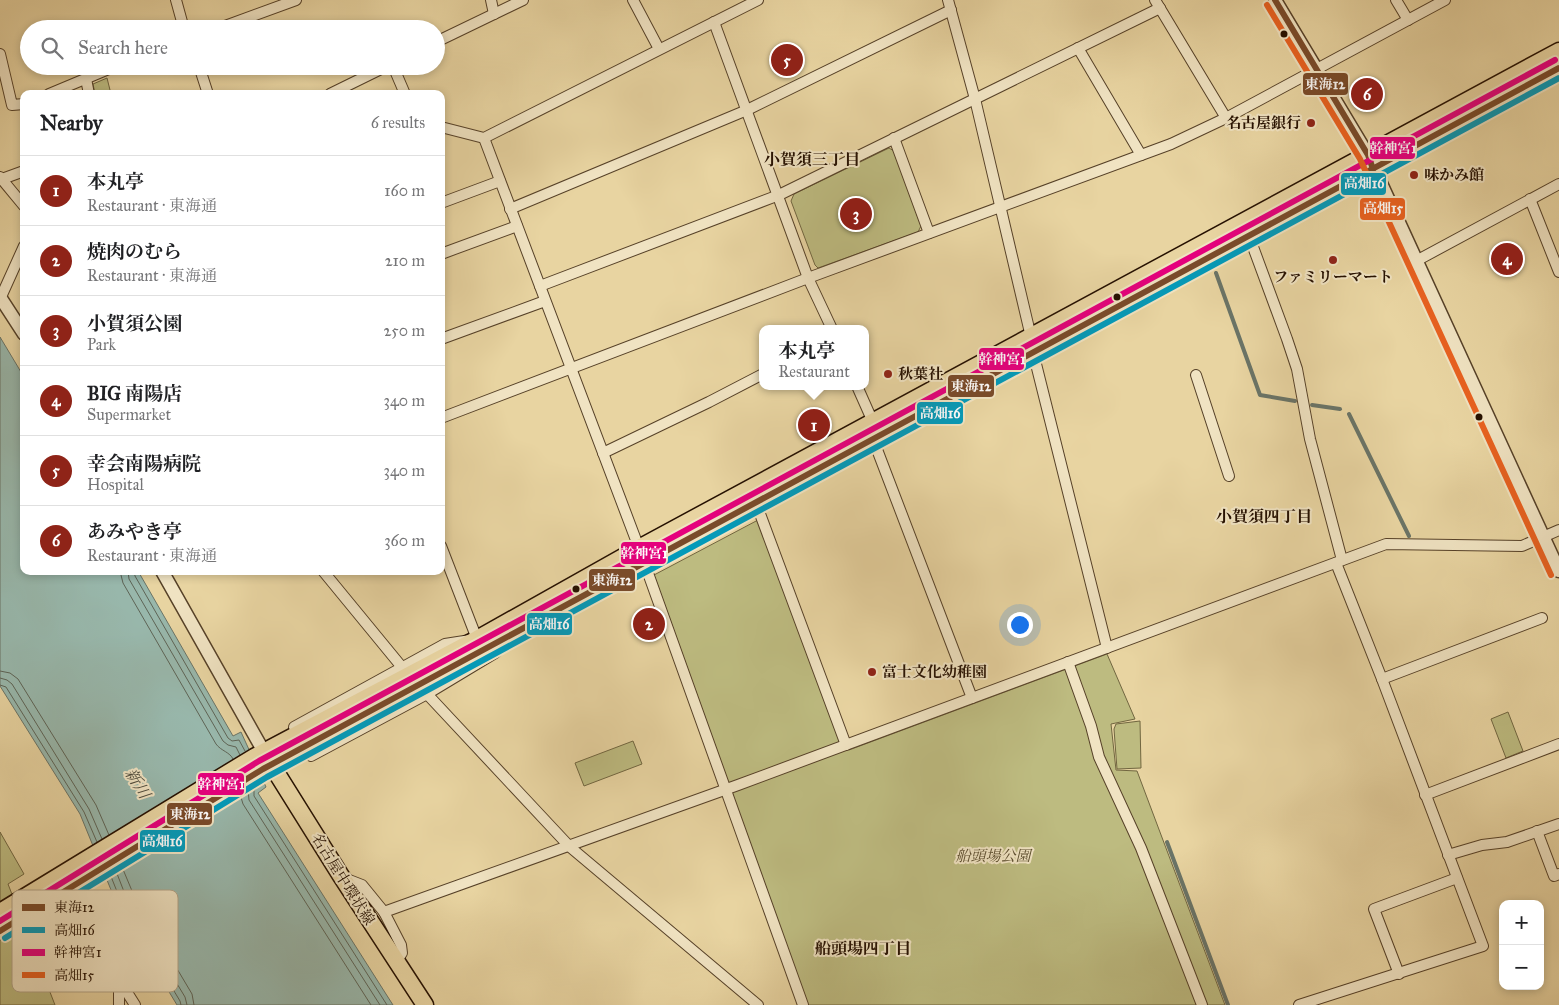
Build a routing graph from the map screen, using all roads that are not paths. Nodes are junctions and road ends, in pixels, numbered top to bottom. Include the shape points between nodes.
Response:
1 (176, 0) edge
2 (296, 0) edge
3 (491, 0) edge
4 (523, 0) edge
5 (633, 0) edge
6 (758, 0) edge
7 (1275, 0) edge
8 (1396, 0) edge
9 (1445, 0) edge
10 (1157, 4) edge
11 (949, 5) edge
12 (494, 14) junction
13 (182, 20) edge
14 (242, 20) edge
15 (1408, 20) junction
16 (714, 22) junction
17 (445, 38) edge
18 (1078, 48) junction
19 (660, 49) junction
20 (1559, 51) edge
21 (0, 54) edge
22 (1559, 68) edge
23 (1316, 69) junction
24 (95, 75) edge
25 (202, 75) edge
26 (369, 75) edge
27 (397, 75) edge
28 (86, 79) junction
29 (59, 90) edge
30 (88, 90) edge
31 (207, 90) edge
32 (338, 90) edge
33 (403, 90) edge
34 (975, 99) junction
35 (20, 104) edge
36 (747, 110) junction
37 (1226, 118) junction
38 (445, 128) edge
39 (484, 138) junction
40 (894, 138) junction
41 (1141, 155) junction
42 (1370, 162) junction
43 (20, 171) edge
44 (1, 178) edge
45 (500, 181) junction
46 (1559, 184) edge
47 (779, 195) junction
48 (1530, 199) junction
49 (20, 201) edge
50 (445, 202) edge
51 (1000, 207) junction
52 (510, 209) junction
53 (517, 226) junction
54 (929, 233) junction
55 (1249, 236) junction
56 (445, 253) edge
57 (20, 254) edge
58 (1416, 261) junction
59 (1559, 272) edge
60 (808, 278) junction
61 (540, 286) junction
62 (0, 297) edge
63 (545, 301) junction
64 (830, 325) edge
65 (20, 328) edge
66 (445, 338) edge
67 (1032, 345) junction
68 (571, 369) junction
69 (1196, 374) dead end
70 (759, 376) edge
71 (859, 390) edge
72 (445, 416) edge
73 (873, 422) junction
74 (873, 439) junction
75 (603, 453) junction
76 (1229, 476) dead end
77 (756, 503) junction
78 (1559, 530) edge
79 (1543, 537) junction
80 (445, 556) edge
81 (642, 556) junction
82 (1339, 562) junction
83 (1559, 571) edge
84 (164, 575) edge
85 (326, 575) edge
86 (1542, 618) dead end
87 (522, 629) junction
88 (477, 639) junction
89 (1107, 648) junction
90 (1068, 662) junction
91 (401, 666) junction
92 (1382, 679) junction
93 (427, 694) junction
94 (972, 698) junction
95 (295, 729) dead end
96 (846, 744) junction
97 (1559, 744) edge
98 (310, 754) dead end
99 (263, 761) junction
100 (725, 790) junction
101 (1426, 795) junction
102 (1559, 824) edge
103 (1537, 831) junction
104 (570, 847) junction
105 (1448, 855) junction
106 (1559, 874) edge
107 (341, 876) junction
108 (1457, 878) junction
109 (61, 885) junction
110 (50, 890) edge
111 (54, 890) edge
112 (64, 890) edge
113 (12, 907) edge
114 (0, 912) edge
115 (384, 912) junction
116 (12, 921) edge
117 (0, 930) edge
118 (396, 962) junction
119 (1399, 974) junction
120 (118, 992) edge
121 (128, 992) edge
122 (1328, 1001) edge
123 (118, 1005) edge
124 (136, 1005) edge
125 (425, 1005) edge
126 (758, 1005) edge
127 (803, 1005) edge
128 (1202, 1005) edge
129 (1299, 1005) edge

1 - 13 street
2 - 14 street
3 - 12 street
4 - 12 street
5 - 19 street
6 - 16 street
7 - 23 street
8 - 15 street
9 - 15 street
10 - 18 street
10 - 37 street
11 - 34 street
11 - 36 street
12 - 17 street
15 - 23 street
16 - 19 street
16 - 36 street
18 - 34 street
18 - 41 street
19 - 39 street
20 - 42 main road
21 - 35 street via 12,105
22 - 42 main road
23 - 37 street
23 - 42 street
24 - 28 street
25 - 31 street
26 - 32 street
27 - 33 street
28 - 29 street
28 - 30 street
34 - 40 street
34 - 51 street
36 - 47 street
36 - 52 street
37 - 41 street
38 - 39 street
39 - 45 street
40 - 47 street
40 - 54 street
41 - 51 street
42 - 55 main road
42 - 58 street
42 - 67 main road
43 - 44 street
44 - 49 street
45 - 50 street
45 - 52 street
46 - 48 street
47 - 60 street
47 - 61 street
48 - 58 street
48 - 59 street
51 - 54 street
51 - 67 street
52 - 53 street
53 - 56 street
53 - 61 street
54 - 60 street
55 - 67 main road
55 - 82 street via 1297,369
57 - 62 street
58 - 79 street
60 - 64 street
60 - 68 street
61 - 63 street
62 - 65 street
63 - 66 street
63 - 68 street
67 - 73 main road
67 - 74 main road
67 - 89 street
68 - 72 street
68 - 75 street
69 - 76 street
70 - 75 street
71 - 73 street
73 - 81 main road
74 - 77 main road
74 - 94 street
75 - 81 street
77 - 81 main road
77 - 96 street
78 - 79 street
79 - 82 street via 1522,546 1386,544
79 - 83 street
80 - 88 street
81 - 87 main road
81 - 88 main road
81 - 100 street
82 - 89 street
82 - 92 street
84 - 99 street
85 - 91 street
86 - 92 street
87 - 93 street via 495,653
87 - 99 main road
88 - 91 street via 445,644
88 - 99 main road
89 - 90 street
90 - 94 street
90 - 128 street via 1099,756 1141,848
91 - 95 street
92 - 101 street
93 - 98 street
93 - 104 street
94 - 96 street
96 - 100 street
97 - 101 street
99 - 107 main road, 名古屋中環状線
99 - 109 main road
100 - 104 street
100 - 127 street
101 - 105 street
102 - 103 street
103 - 105 street via 1507,842 1482,844
103 - 106 street via 1554,876
104 - 115 street
104 - 126 street
105 - 108 street
107 - 115 street via 362,885
107 - 118 main road, 名古屋中環状線
108 - 119 street via 1374,910
108 - 119 street via 1483,946
109 - 110 main road
109 - 111 main road
109 - 112 street
113 - 114 main road
115 - 118 street via 401,945 402,952
116 - 117 main road
118 - 125 main road, 名古屋中環状線
119 - 122 street
120 - 123 street
121 - 124 street
122 - 129 street

